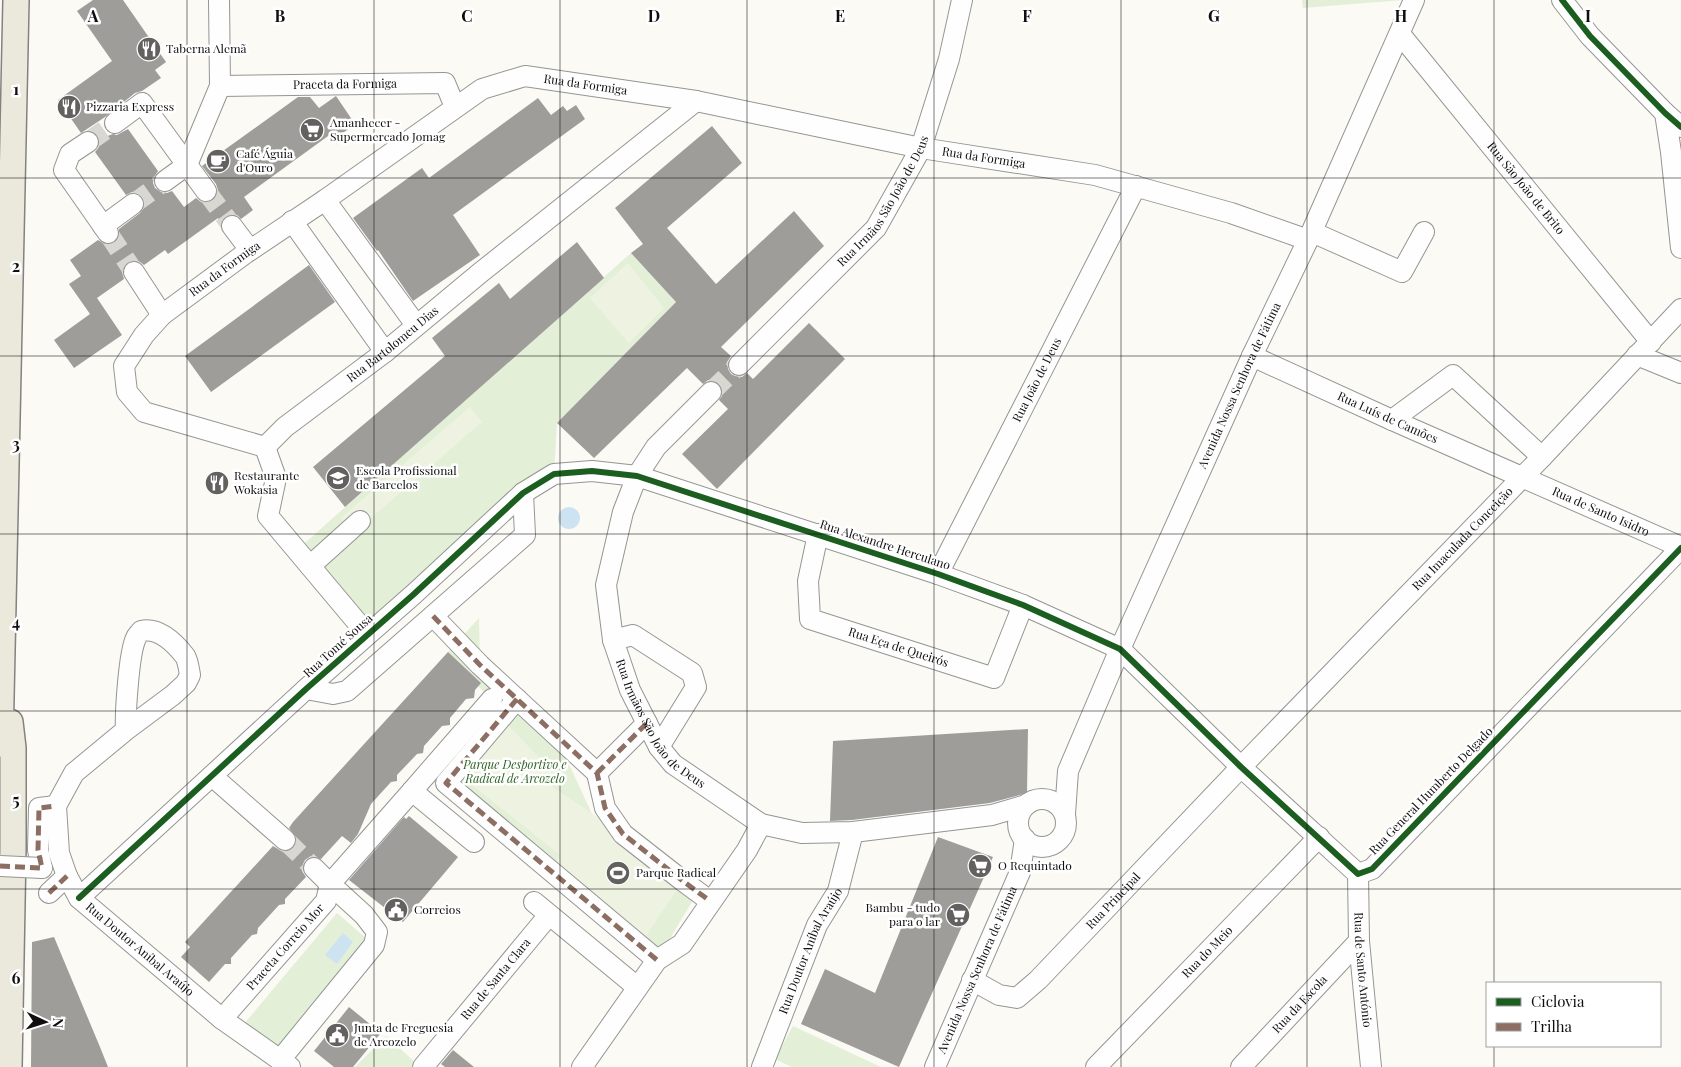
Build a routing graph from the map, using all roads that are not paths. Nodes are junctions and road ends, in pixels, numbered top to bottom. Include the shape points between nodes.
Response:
1 (16, 0) edge
2 (219, 0) edge
3 (962, 0) edge
4 (1414, 0) edge
5 (1562, 0) edge
6 (1400, 34) junction
7 (220, 86) junction
8 (696, 101) junction
9 (455, 107) junction
10 (1665, 113) junction
11 (115, 123) tunnel mouth
12 (1681, 127) edge
13 (88, 142) tunnel mouth
14 (922, 148) junction
15 (187, 165) junction
16 (165, 181) tunnel mouth
17 (1136, 186) junction
18 (206, 191) tunnel mouth
19 (325, 200) junction
20 (132, 204) tunnel mouth
21 (292, 221) junction
22 (232, 226) tunnel mouth
23 (1424, 232) dead end
24 (1310, 236) junction
25 (1681, 248) edge
26 (250, 250) junction
27 (134, 272) tunnel mouth
28 (1681, 309) edge
29 (162, 315) junction
30 (416, 325) junction
31 (1644, 348) junction
32 (385, 352) junction
33 (1252, 356) junction
34 (739, 365) tunnel mouth
35 (1681, 373) edge
36 (711, 392) tunnel mouth
37 (1392, 420) junction
38 (266, 447) junction
39 (1542, 457) junction
40 (637, 476) junction
41 (1523, 476) junction
42 (523, 494) junction
43 (360, 521) dead end
44 (818, 534) junction
45 (1681, 547) edge
46 (310, 566) junction
47 (938, 574) junction
48 (1023, 605) junction
49 (433, 616) junction
50 (367, 634) junction
51 (612, 640) junction
52 (1120, 649) junction
53 (2, 652) junction
54 (306, 689) junction
55 (492, 699) dead end
56 (517, 699) junction
57 (647, 723) junction
58 (126, 730) junction
59 (0, 744) edge
60 (659, 747) junction
61 (1241, 767) junction
62 (1068, 771) junction
63 (597, 773) junction
64 (212, 776) junction
65 (412, 790) junction
66 (1030, 803) junction
67 (56, 806) junction
68 (1065, 814) junction
69 (992, 815) junction
70 (761, 824) junction
71 (853, 832) junction
72 (1022, 835) junction
73 (1319, 837) junction
74 (284, 840) tunnel mouth
75 (474, 842) dead end
76 (1051, 846) junction
77 (0, 866) edge
78 (314, 868) tunnel mouth
79 (1020, 872) junction
80 (1358, 874) junction
81 (67, 876) junction
82 (330, 884) junction
83 (49, 893) dead end
84 (79, 898) junction
85 (710, 901) junction
86 (1360, 941) junction
87 (657, 960) junction
88 (972, 980) junction
89 (637, 987) junction
90 (222, 1019) junction
91 (285, 1064) edge
92 (9, 1067) edge
93 (423, 1067) edge
94 (582, 1067) edge
95 (762, 1067) edge
96 (935, 1067) edge
97 (1096, 1067) edge
98 (1242, 1067) edge
99 (1372, 1067) edge

1 - 53 main road
2 - 7 street
3 - 14 street, Rua Irmãos São João de Deus via 949,59
4 - 6 street, Avenida Nossa Senhora de Fátima
5 - 10 street via 1590,36
6 - 24 street, Avenida Nossa Senhora de Fátima
6 - 31 street, Rua São João de Brito
7 - 9 street, Praceta da Formiga via 444,83
7 - 15 street
8 - 9 street, Rua da Formiga via 525,76 482,88
8 - 14 street, Rua da Formiga
8 - 30 street, Rua Bartolomeu Dias
9 - 19 street, Rua da Formiga
10 - 12 street
10 - 25 street
11 - 15 street via 142,103
13 - 20 street via 70,154 64,170 106,230
14 - 17 street, Rua da Formiga via 1095,175
14 - 34 street, Rua Irmãos São João de Deus via 876,228
15 - 16 street
15 - 18 street
17 - 24 street, Rua da Formiga
17 - 47 street, Rua João de Deus
19 - 21 street, Rua da Formiga
19 - 30 street
21 - 26 street, Rua da Formiga
21 - 32 street
22 - 26 street
23 - 24 street, Rua da Formiga via 1402,272
24 - 33 street, Avenida Nossa Senhora de Fátima
26 - 29 street, Rua da Formiga
27 - 29 street
28 - 31 street, Rua Imaculada Conceição
29 - 38 street, Rua da Formiga via 124,366 127,392 144,412
30 - 32 street, Rua Bartolomeu Dias
31 - 35 street
31 - 39 street, Rua Imaculada Conceição
32 - 38 street, Rua Bartolomeu Dias via 285,427
33 - 37 street, Rua Luís de Camões
33 - 52 street, Avenida Nossa Senhora de Fátima
36 - 40 street, Rua Irmãos São João de Deus via 656,447
37 - 39 street via 1453,375
37 - 41 street, Rua Luís de Camões
38 - 46 street via 276,478 268,516
39 - 41 street, Rua Imaculada Conceição
40 - 42 street, Rua Tomé Sousa via 592,471 554,474
40 - 44 street, Rua Alexandre Herculano
40 - 51 street, Rua Irmãos São João de Deus via 623,512 606,585
41 - 45 street, Rua de Santo Isidro
41 - 61 street, Rua Imaculada Conceição
42 - 49 street, Rua Tomé Sousa via 525,536
42 - 50 street, Rua Tomé Sousa
43 - 46 street
44 - 47 street, Rua Alexandre Herculano
44 - 48 street, Rua Eça de Queirós via 808,581 810,619 994,678
45 - 80 street, Rua General Humberto Delgado via 1372,869
46 - 50 street
47 - 48 street, Rua Alexandre Herculano
48 - 52 street, Rua Alexandre Herculano
49 - 54 street, Rua Tomé Sousa via 347,691 333,694
49 - 56 street
50 - 54 street, Rua Tomé Sousa
51 - 57 street, Rua Irmãos São João de Deus via 630,690
51 - 60 street via 633,635 692,673 696,687
52 - 61 street
52 - 62 street, Avenida Nossa Senhora de Fátima
53 - 59 main road
53 - 92 main road via 13,748
54 - 64 street, Rua Tomé Sousa
55 - 65 street, Praceta Correio Mor
56 - 63 street
56 - 87 street via 446,783
57 - 60 street, Rua Irmãos São João de Deus
57 - 63 street
58 - 58 street via 173,695 190,675 186,657 162,634 149,630 141,631 136,638 132,655
58 - 67 street via 74,773
60 - 70 street, Rua Irmãos São João de Deus via 673,764
61 - 73 street
61 - 88 street, Rua Principal via 1038,980 1017,998 999,995
62 - 66 street, Avenida Nossa Senhora de Fátima
62 - 68 street, Avenida Nossa Senhora de Fátima
63 - 85 street via 605,808 623,834
64 - 74 street
64 - 84 street, Rua Tomé Sousa
65 - 75 street
65 - 82 street, Praceta Correio Mor
66 - 68 street via 1041,798 1049,799
66 - 69 street, Rua Irmãos São João de Deus
66 - 72 street via 1019,817
67 - 77 street, bridge via 40,808 38,850 42,868
67 - 81 street, Rua Doutor Aníbal Araújo via 58,853
68 - 76 street via 1066,829 1058,842
69 - 71 street, Rua Irmãos São João de Deus
69 - 72 street
70 - 71 street, Rua Irmãos São João de Deus via 802,833
70 - 85 street via 747,850
71 - 95 street, Rua Doutor Aníbal Araújo via 838,891 817,925
72 - 76 street via 1037,847
72 - 79 street, Avenida Nossa Senhora de Fátima
73 - 80 street
73 - 97 street, Rua do Meio
76 - 79 street, Avenida Nossa Senhora de Fátima
78 - 82 street
79 - 88 street, Avenida Nossa Senhora de Fátima
80 - 86 street, Rua de Santo António
81 - 83 street
81 - 84 street, Rua Doutor Aníbal Araújo
82 - 90 street, Praceta Correio Mor via 326,901
82 - 91 street via 364,915 377,932 374,945
84 - 90 street, Rua Doutor Aníbal Araújo
85 - 87 street via 682,944
86 - 98 street, Rua da Escola
86 - 99 street, Rua de Santo António
87 - 89 street
88 - 96 street, Avenida Nossa Senhora de Fátima
89 - 93 street, Rua de Santa Clara via 542,908
89 - 94 street
90 - 91 street, Rua Doutor Aníbal Araújo

